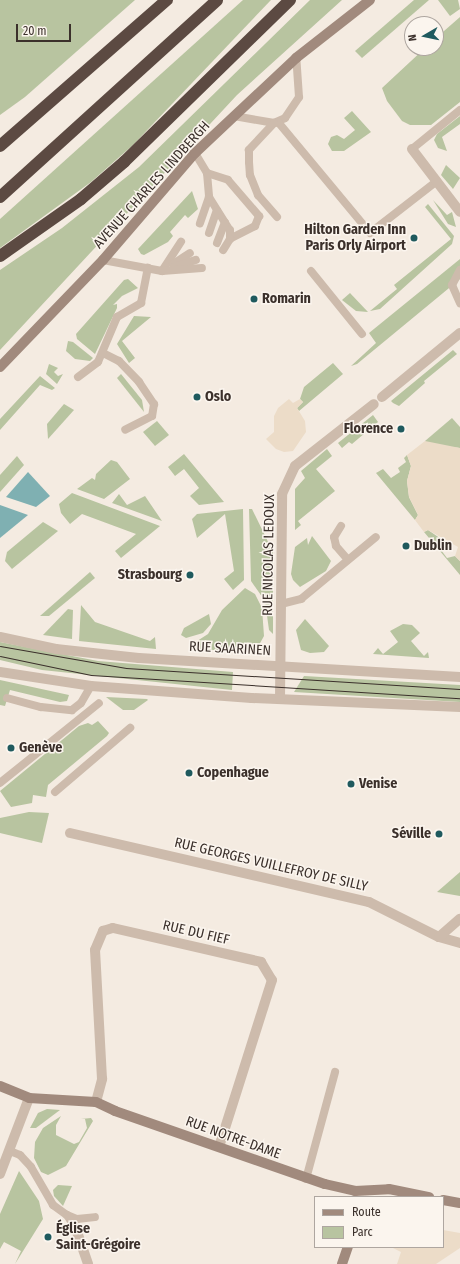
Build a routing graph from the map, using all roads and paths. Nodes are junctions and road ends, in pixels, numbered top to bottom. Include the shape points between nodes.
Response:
1 (167, 0) edge
2 (217, 0) edge
3 (290, 0) edge
4 (370, 0) edge
5 (296, 58) junction
6 (460, 110) edge
7 (234, 116) junction
8 (276, 123) junction
9 (1, 144) edge
10 (412, 149) joint
11 (195, 153) junction
12 (207, 173) junction
13 (437, 181) junction
14 (0, 197) edge
15 (209, 197) junction
16 (217, 210) junction
17 (460, 212) edge
18 (277, 217) dead end
19 (225, 222) junction
20 (200, 223) dead end
21 (209, 234) dead end
22 (230, 239) junction
23 (181, 242) dead end
24 (217, 243) dead end
25 (223, 250) dead end
26 (190, 253) dead end
27 (0, 256) edge
28 (103, 260) junction
29 (196, 260) dead end
30 (148, 268) junction
31 (202, 268) dead end
32 (460, 270) edge
33 (162, 271) junction
34 (311, 271) dead end
35 (460, 303) edge
36 (34, 333) junction
37 (460, 333) edge
38 (362, 334) dead end
39 (104, 353) junction
40 (0, 367) edge
41 (0, 374) edge
42 (78, 377) dead end
43 (382, 397) dead end
44 (374, 404) dead end
45 (125, 430) dead end
46 (341, 526) dead end
47 (376, 537) dead end
48 (348, 560) junction
49 (281, 604) junction
50 (0, 637) edge
51 (282, 666) junction
52 (0, 672) edge
53 (460, 677) edge
54 (91, 686) junction
55 (7, 698) dead end
56 (280, 699) junction
57 (99, 703) dead end
58 (460, 707) edge
59 (130, 728) dead end
60 (0, 783) edge
61 (55, 792) dead end
62 (70, 833) dead end
63 (460, 919) edge
64 (439, 937) junction
65 (460, 943) edge
66 (335, 1072) dead end
67 (0, 1086) edge
68 (29, 1098) junction
69 (96, 1102) junction
70 (219, 1148) junction
71 (10, 1151) junction
72 (0, 1174) edge
73 (306, 1179) junction
74 (354, 1194) edge
75 (424, 1196) edge
76 (444, 1200) edge
77 (460, 1203) edge
78 (67, 1215) junction
79 (95, 1217) dead end
80 (76, 1229) joint
81 (348, 1248) edge
82 (88, 1264) edge
83 (342, 1264) edge

1 - 9 highway
2 - 14 highway
3 - 27 highway via 124,162 81,199
4 - 5 main road, AVENUE CHARLES LINDBERGH
5 - 7 main road, AVENUE CHARLES LINDBERGH
5 - 8 lane via 299,97 293,111
6 - 10 lane
7 - 8 lane
7 - 11 main road, AVENUE CHARLES LINDBERGH
8 - 13 lane via 370,233
8 - 18 lane via 249,150 249,162 250,175 258,194
10 - 13 street
11 - 12 lane
11 - 28 main road, AVENUE CHARLES LINDBERGH
12 - 15 lane
12 - 22 lane via 228,180 259,216 255,226
13 - 17 street
15 - 16 lane
15 - 20 lane
16 - 19 lane
16 - 21 lane
19 - 22 lane
19 - 24 lane
22 - 25 lane
23 - 33 lane
26 - 33 lane
28 - 30 lane
28 - 36 main road, AVENUE CHARLES LINDBERGH
29 - 33 lane
30 - 33 lane
30 - 39 lane via 141,303 117,317
31 - 33 lane
32 - 35 lane via 452,285
34 - 38 lane
36 - 40 main road, AVENUE CHARLES LINDBERGH
36 - 41 main road, AVENUE CHARLES LINDBERGH
37 - 43 street
39 - 42 lane via 98,362
39 - 45 lane via 124,366 154,404 152,416
44 - 49 street, RUE NICOLAS LEDOUX via 295,466 286,480 282,494
46 - 48 lane via 334,537 336,546
47 - 48 lane
48 - 49 lane via 301,599
49 - 51 street, RUE NICOLAS LEDOUX
50 - 51 street, RUE SAARINEN via 98,655
51 - 53 street, RUE SAARINEN
51 - 56 street, RUE NICOLAS LEDOUX
52 - 54 street
54 - 55 lane via 81,703 72,710 41,707
54 - 56 street
56 - 58 street
57 - 60 lane
59 - 61 lane
62 - 64 street, RUE GEORGES VUILLEFROY DE SILLY via 369,902
63 - 64 street
64 - 65 street, RUE GEORGES VUILLEFROY DE SILLY
66 - 73 lane
67 - 68 main road, RUE NOTRE-DAME
68 - 69 main road, RUE NOTRE-DAME
68 - 71 street
69 - 70 main road, RUE NOTRE-DAME
69 - 70 street, RUE DU FIEF via 102,1079 95,950 103,931 113,928 261,962 272,980
70 - 73 main road, RUE NOTRE-DAME
71 - 72 street
71 - 78 lane via 20,1155 53,1205
73 - 74 main road, RUE NOTRE-DAME
74 - 75 main road, RUE NOTRE-DAME via 389,1189
76 - 77 main road
78 - 79 lane via 77,1219
78 - 80 lane
80 - 82 street
81 - 83 main road

